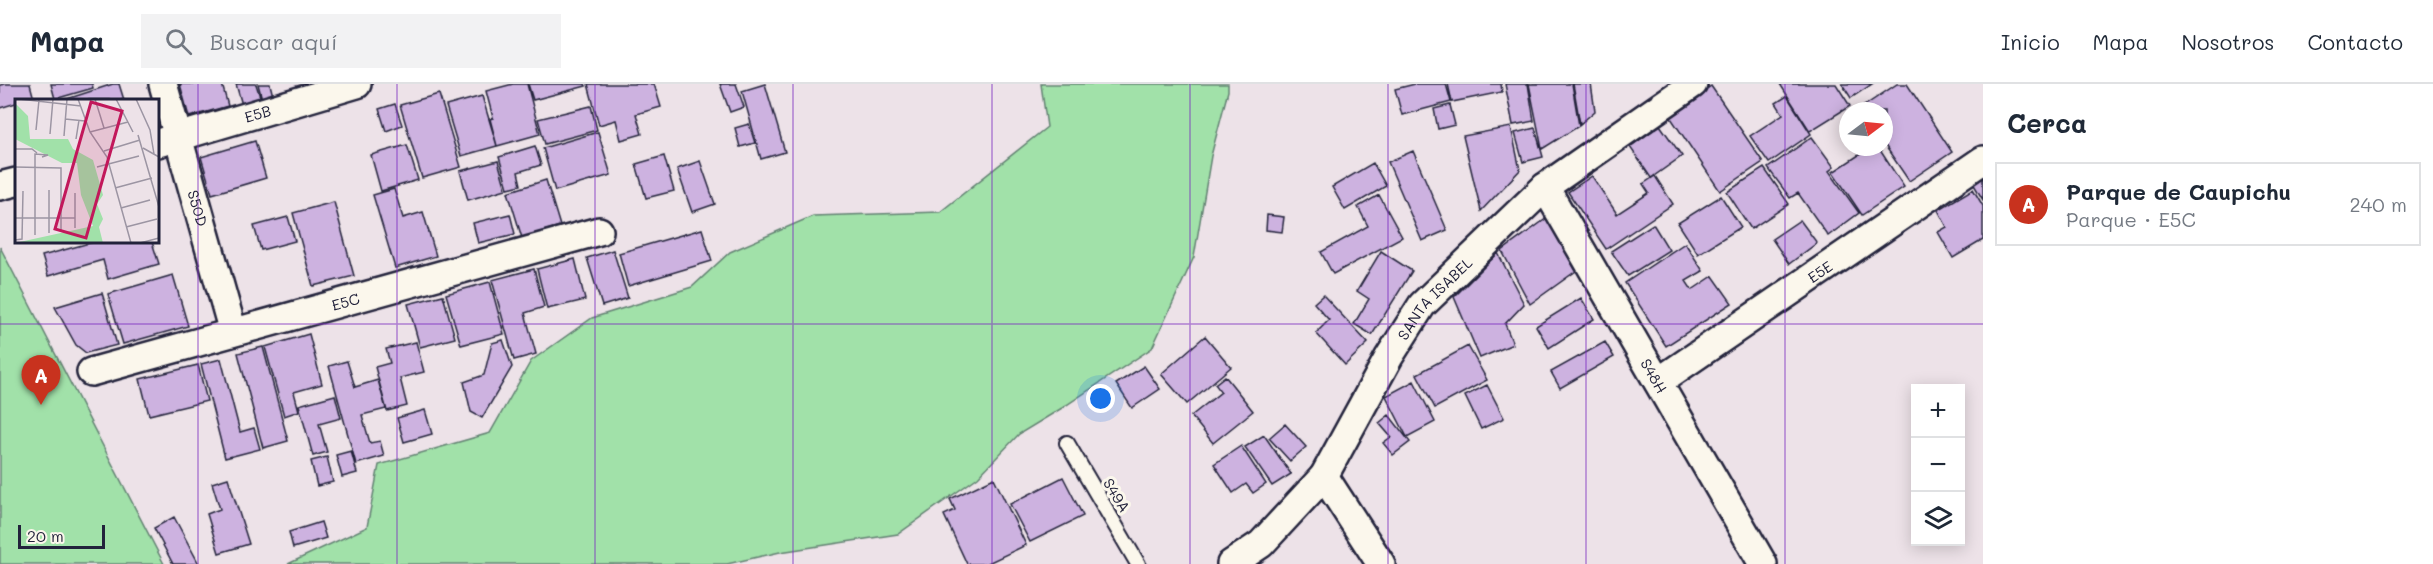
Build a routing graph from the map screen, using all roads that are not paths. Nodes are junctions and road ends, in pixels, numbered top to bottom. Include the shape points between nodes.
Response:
1 (163, 84) edge
2 (357, 84) edge
3 (1693, 84) edge
4 (168, 140) edge
5 (1983, 160) edge
6 (15, 182) edge
7 (0, 186) edge
8 (1545, 187) junction
9 (599, 231) dead end
10 (233, 332) junction
11 (92, 372) dead end
12 (1658, 382) junction
13 (1067, 443) dead end
14 (1324, 476) junction
15 (1138, 564) edge
16 (1231, 564) edge
17 (1381, 564) edge
18 (1763, 564) edge

1 - 4 street, S50D
2 - 4 street, E5B
3 - 8 street, SANTA ISABEL
4 - 10 street, S50D
5 - 12 street, E5E
6 - 7 street
8 - 12 street, S48H
8 - 14 street, SANTA ISABEL via 1422,305
9 - 10 street, E5C
10 - 11 street, E5C
12 - 18 street, S48H
13 - 15 lane, S49A
14 - 16 street, SANTA ISABEL via 1261,544
14 - 17 street

